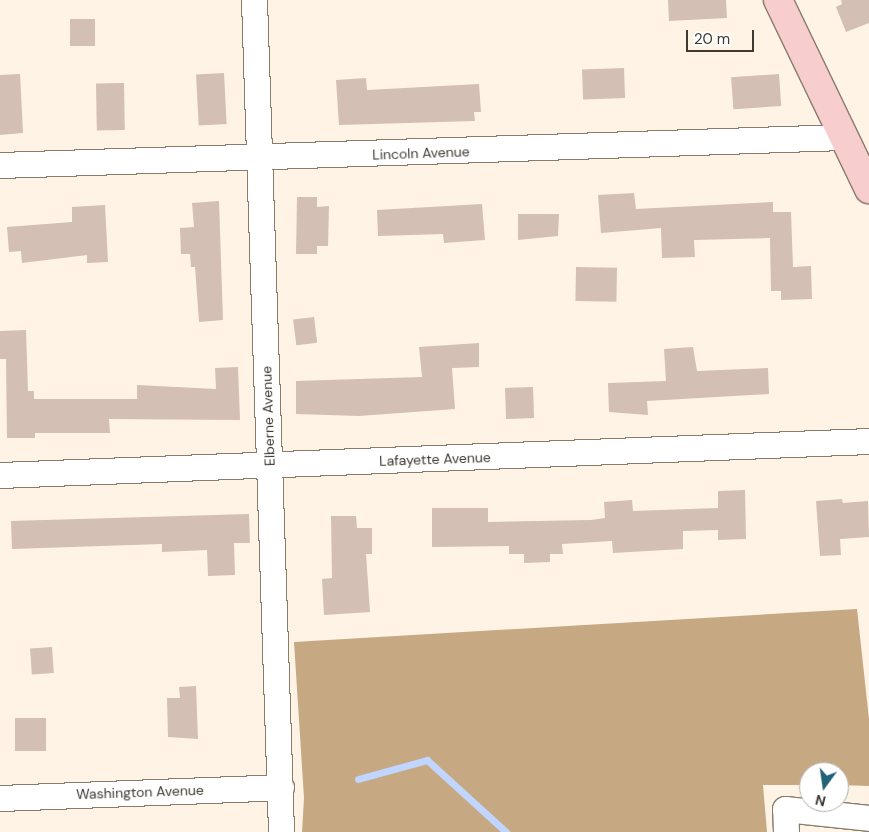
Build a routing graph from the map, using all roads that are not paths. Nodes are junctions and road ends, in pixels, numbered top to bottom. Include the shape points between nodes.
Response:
1 (254, 0) edge
2 (778, 0) edge
3 (842, 138) junction
4 (260, 159) junction
5 (0, 165) edge
6 (869, 189) edge
7 (869, 442) edge
8 (270, 466) junction
9 (0, 475) edge
10 (281, 787) junction
11 (0, 798) edge
12 (869, 818) edge
13 (281, 832) edge
14 (786, 832) edge

1 - 4 street, Elberne Avenue
2 - 3 main road
3 - 4 street, Lincoln Avenue
3 - 6 main road
4 - 5 street, Lincoln Avenue
4 - 8 street, Elberne Avenue
7 - 8 street, Lafayette Avenue
8 - 9 street, Lafayette Avenue
8 - 10 street, Elberne Avenue
10 - 11 street, Washington Avenue
10 - 13 street, Elberne Avenue
12 - 14 street via 785,809

